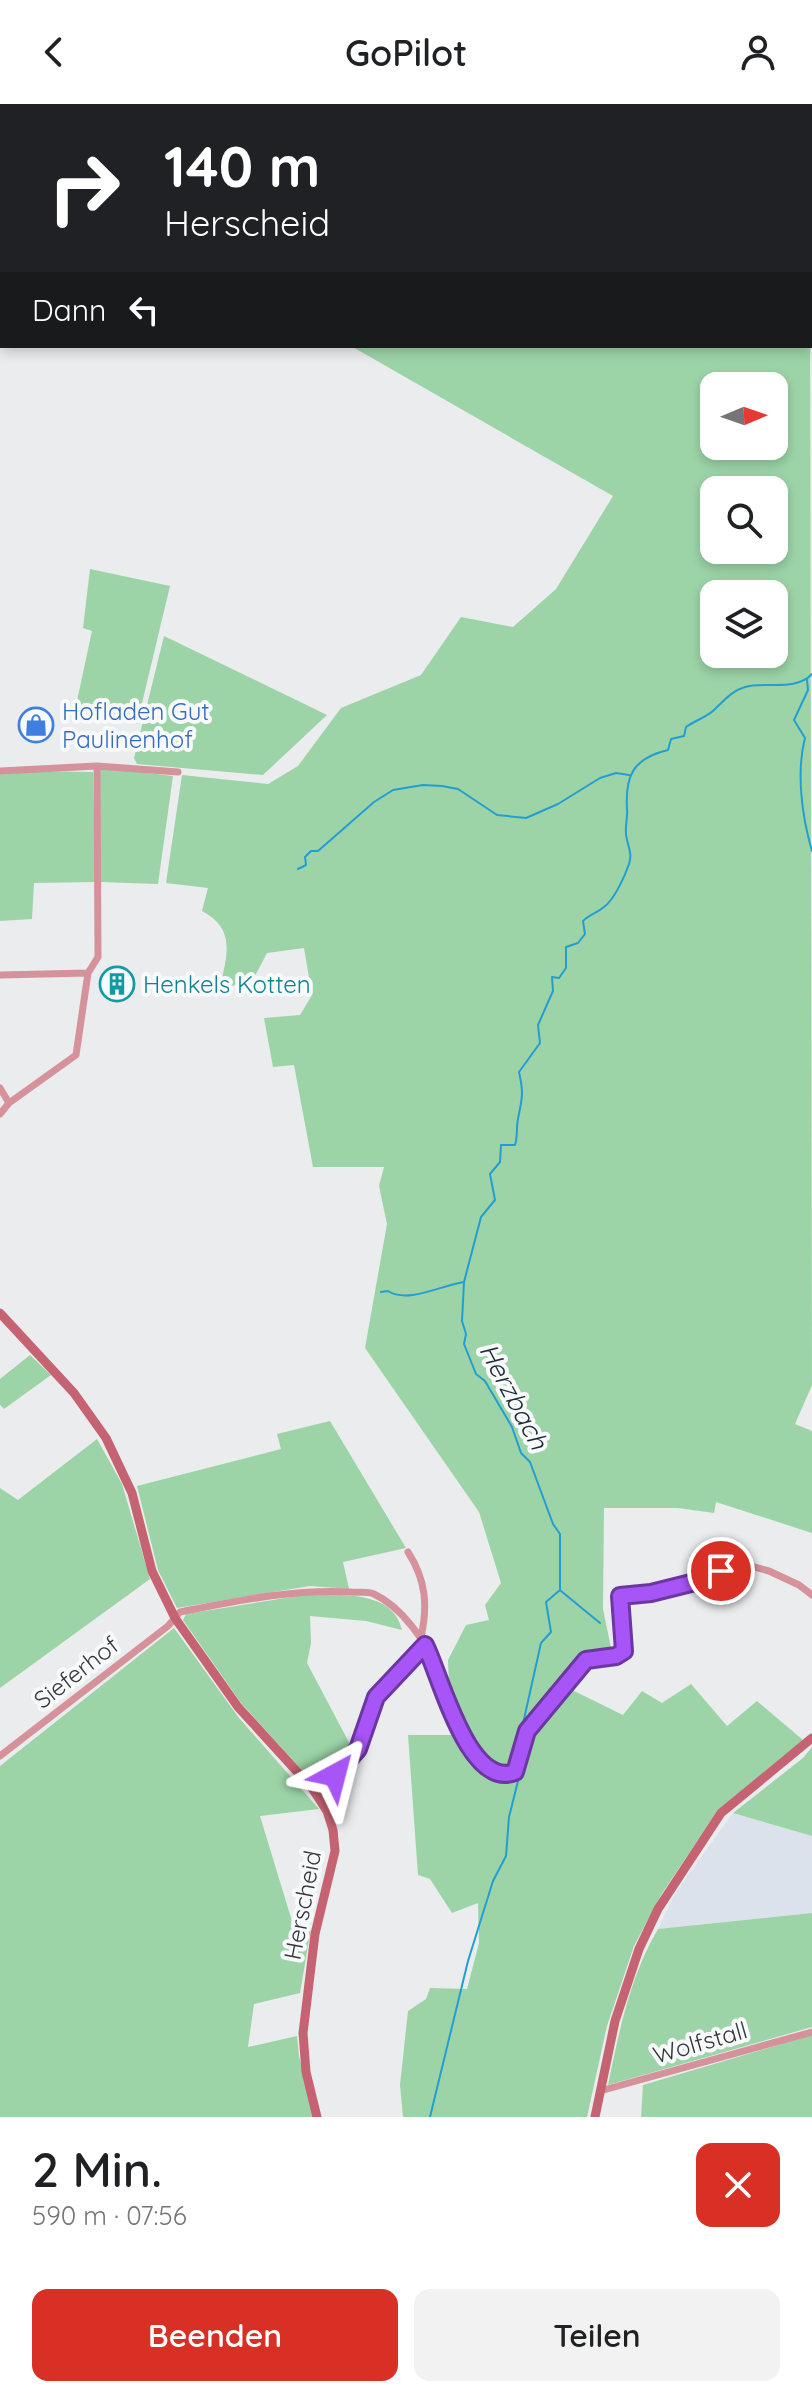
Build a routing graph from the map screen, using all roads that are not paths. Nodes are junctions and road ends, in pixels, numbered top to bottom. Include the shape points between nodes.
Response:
1 (97, 766) junction
2 (0, 771) edge
3 (178, 772) dead end
4 (88, 973) junction
5 (0, 975) edge
6 (0, 1088) edge
7 (9, 1103) junction
8 (0, 1114) edge
9 (0, 1313) edge
10 (408, 1552) dead end
11 (812, 1595) edge
12 (175, 1618) junction
13 (423, 1641) junction
14 (812, 1738) edge
15 (0, 1756) edge
16 (318, 1795) junction
17 (812, 2032) edge
18 (600, 2091) junction
19 (317, 2117) edge
20 (595, 2117) edge

1 - 2 street
1 - 3 street
1 - 4 street via 98,957
4 - 5 street
4 - 7 street via 76,1055
6 - 7 street
7 - 8 street
9 - 12 street, Herscheid via 74,1393 106,1438 132,1493 155,1579
10 - 13 street via 421,1576 426,1602
11 - 13 street via 769,1571 737,1565 695,1582 620,1596 624,1651 586,1660 527,1731 515,1772 500,1775 488,1769 461,1736
12 - 13 street via 180,1612 313,1590 373,1593
12 - 15 street, Sieferhof
12 - 16 street, Herscheid via 238,1707
13 - 16 street via 382,1688 358,1749
14 - 18 street via 721,1813 671,1888 647,1929 629,1977
16 - 19 street, Herscheid via 333,1830 335,1851 315,1934 303,2033
17 - 18 street, Wolfstall
18 - 20 street

